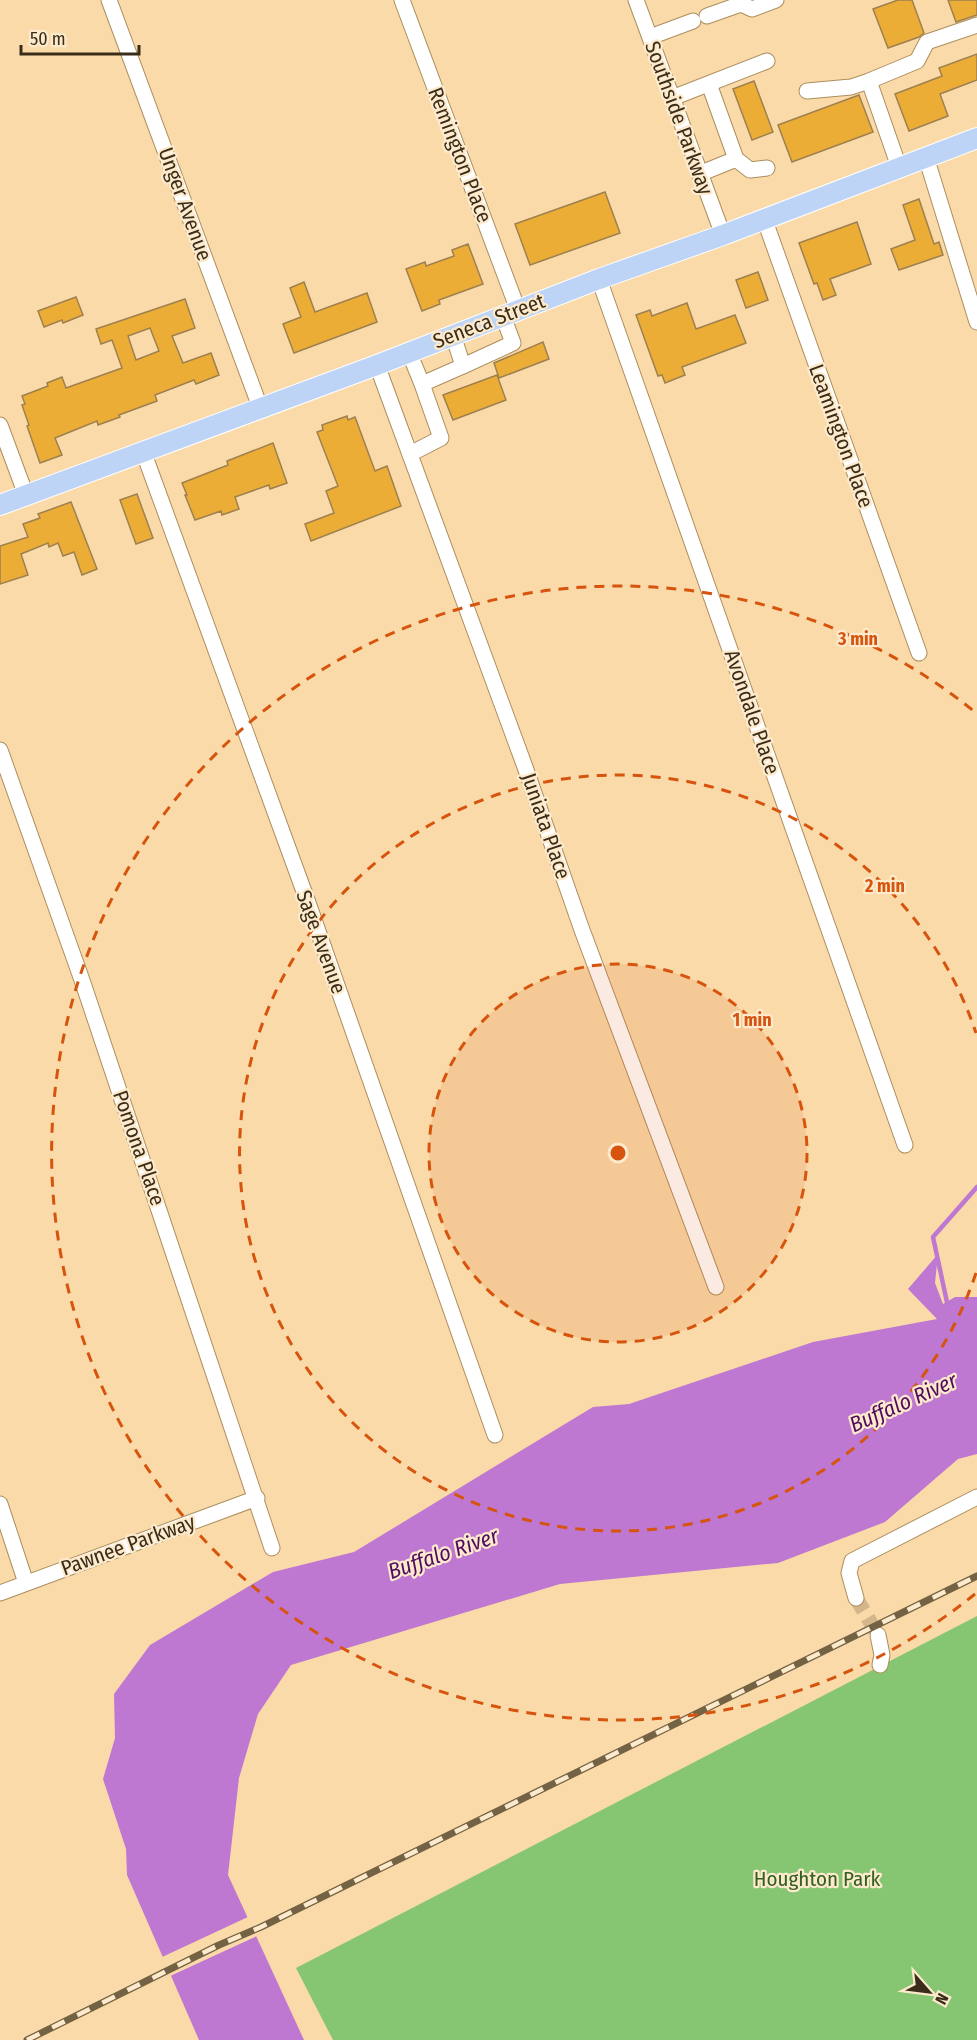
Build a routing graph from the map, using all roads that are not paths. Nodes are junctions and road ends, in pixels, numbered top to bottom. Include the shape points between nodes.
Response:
1 (109, 0) edge
2 (402, 0) edge
3 (636, 0) edge
4 (776, 0) edge
5 (741, 2) edge
6 (977, 25) edge
7 (650, 37) junction
8 (767, 61) dead end
9 (868, 81) junction
10 (709, 84) junction
11 (807, 91) dead end
12 (672, 98) junction
13 (977, 138) edge
14 (926, 157) junction
15 (736, 159) junction
16 (899, 167) junction
17 (767, 168) dead end
18 (699, 174) junction
19 (764, 218) junction
20 (723, 235) junction
21 (599, 279) junction
22 (510, 313) junction
23 (977, 322) edge
24 (453, 335) junction
25 (409, 352) junction
26 (376, 365) junction
27 (463, 366) junction
28 (422, 384) junction
29 (261, 407) junction
30 (0, 426) edge
31 (143, 451) junction
32 (410, 454) junction
33 (26, 495) junction
34 (0, 505) edge
35 (919, 653) dead end
36 (0, 750) edge
37 (905, 1145) dead end
38 (716, 1287) dead end
39 (495, 1435) dead end
40 (977, 1497) edge
41 (256, 1498) junction
42 (0, 1504) edge
43 (272, 1548) dead end
44 (26, 1583) junction
45 (0, 1593) edge
46 (856, 1598) tunnel mouth
47 (878, 1635) tunnel mouth
48 (880, 1665) dead end

1 - 29 street, Unger Avenue
2 - 22 street, Remington Place
3 - 7 street, Southside Parkway
4 - 5 street via 752,9
5 - 7 street
6 - 9 street via 927,42 917,61
7 - 12 street, Southside Parkway
8 - 10 street
9 - 11 street via 851,87
9 - 16 street
10 - 12 street
10 - 15 street
12 - 18 street, Southside Parkway
13 - 14 main road, Seneca Street
14 - 16 main road, Seneca Street
14 - 23 street
15 - 17 street via 750,170
15 - 18 street
16 - 19 main road, Seneca Street
18 - 20 street, Southside Parkway
19 - 20 main road, Seneca Street
19 - 35 street, Leamington Place
20 - 21 main road, Seneca Street
21 - 22 main road, Seneca Street
21 - 37 street, Avondale Place
22 - 24 main road, Seneca Street
22 - 27 street, Remington Place via 513,343
24 - 25 main road, Seneca Street
24 - 27 street
25 - 26 main road, Seneca Street
25 - 28 street
26 - 29 main road, Seneca Street
26 - 32 street, Juniata Place
27 - 28 street
28 - 32 street via 441,438
29 - 31 main road, Seneca Street
30 - 33 street
31 - 33 main road, Seneca Street
31 - 39 street, Sage Avenue via 306,897
32 - 38 street, Juniata Place
33 - 34 main road, Seneca Street
36 - 41 street, Pomona Place via 83,983
40 - 46 street via 852,1561 849,1573
41 - 43 street, Pomona Place
41 - 44 street, Pawnee Parkway
42 - 44 street
44 - 45 street, Pawnee Parkway
47 - 48 street

